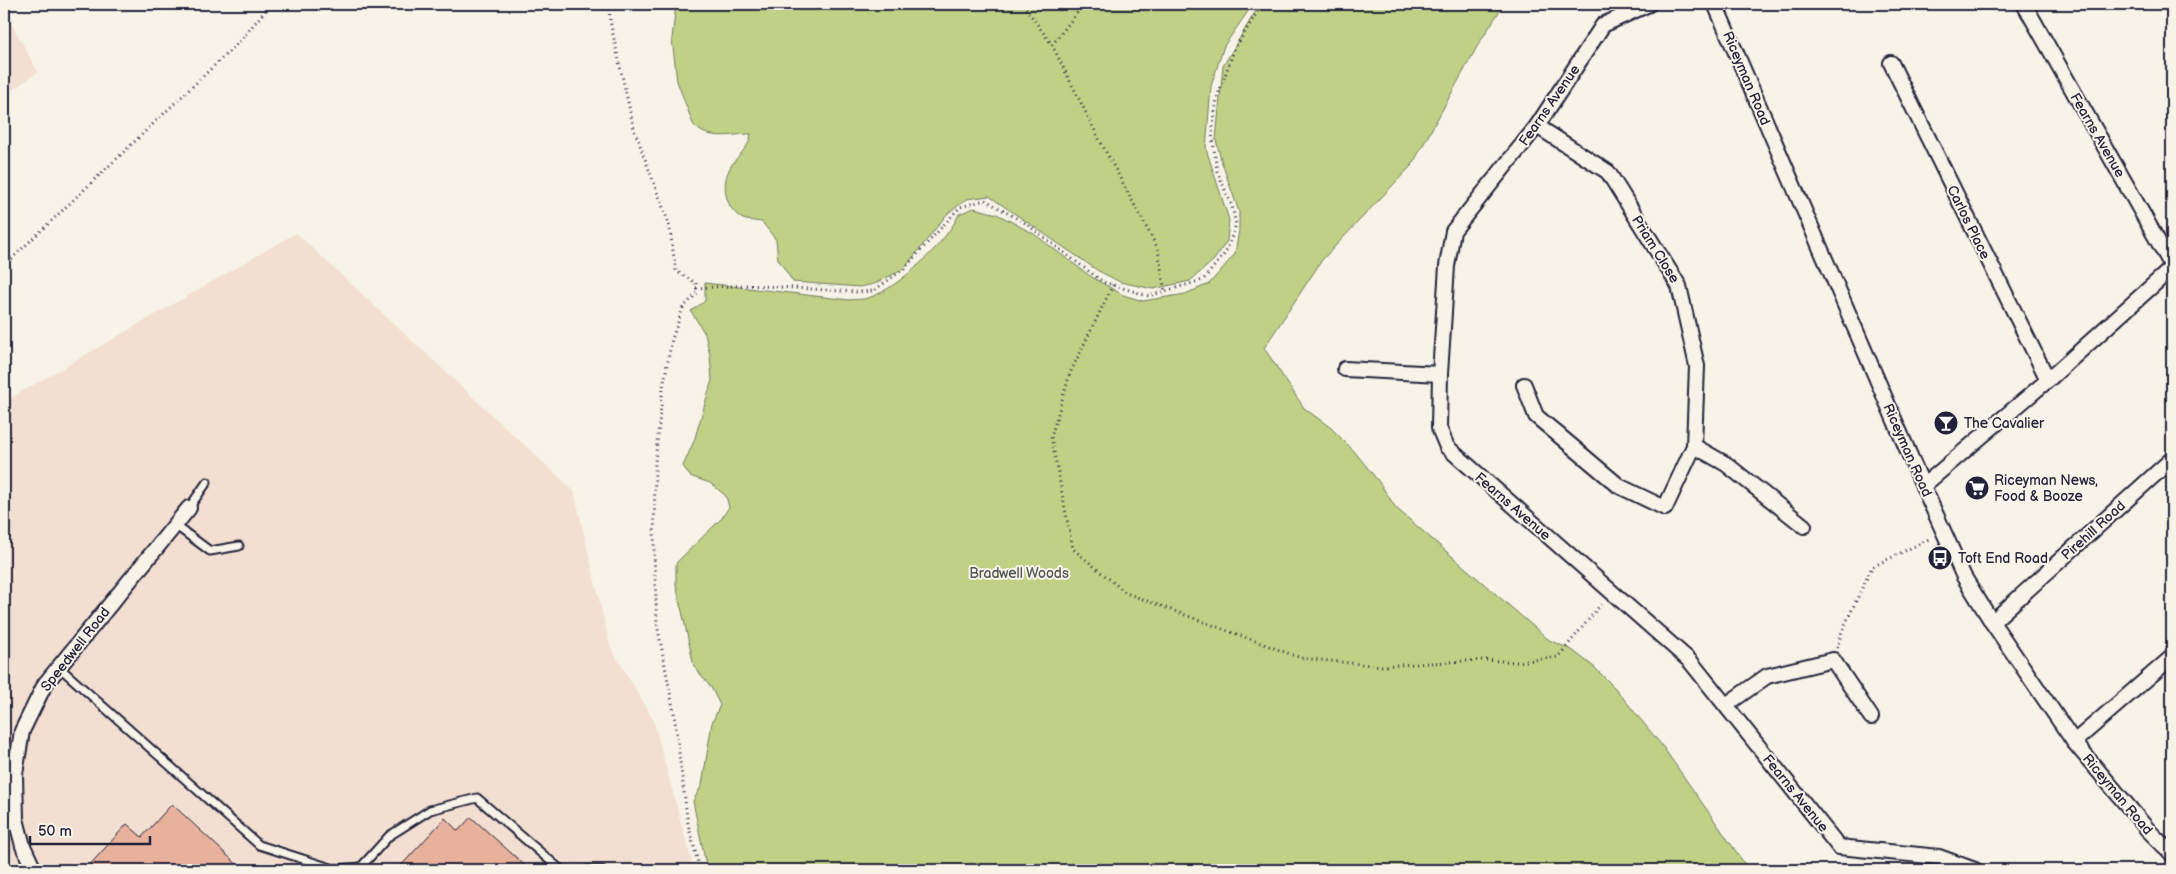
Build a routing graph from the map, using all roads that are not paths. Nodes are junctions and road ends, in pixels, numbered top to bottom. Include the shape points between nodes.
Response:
1 (1649, 4) edge
2 (1715, 4) edge
3 (2024, 4) edge
4 (1891, 63) dead end
5 (1537, 126) junction
6 (2172, 267) edge
7 (1344, 369) dead end
8 (1440, 374) junction
9 (2048, 380) junction
10 (1524, 385) dead end
11 (1694, 446) junction
12 (2172, 459) edge
13 (207, 482) dead end
14 (1923, 486) junction
15 (189, 508) joint
16 (175, 525) junction
17 (1804, 526) dead end
18 (239, 546) dead end
19 (1992, 622) junction
20 (2172, 657) edge
21 (59, 667) junction
22 (1726, 706) junction
23 (1870, 716) dead end
24 (2074, 742) junction
25 (4, 745) edge
26 (17, 765) junction
27 (10, 822) edge
28 (2172, 854) edge
29 (34, 870) edge
30 (561, 870) edge
31 (587, 870) edge
32 (602, 870) edge
33 (1975, 870) edge

1 - 5 street, Fearns Avenue via 1603,25
2 - 14 street, Riceyman Road
3 - 6 street, Fearns Avenue
4 - 9 street, Carlos Place
5 - 8 street, Fearns Avenue via 1453,231 1446,266
5 - 11 street, Priam Close via 1608,172 1679,286 1697,366
6 - 9 street
7 - 8 street
8 - 22 street, Fearns Avenue via 1439,428 1447,447 1690,661
9 - 14 street
10 - 11 street, Priam Close via 1536,416 1619,486 1665,508
11 - 17 street via 1726,464
12 - 19 street, Pirehill Road
13 - 15 lane
14 - 19 street, Riceyman Road via 1964,577
15 - 16 street, Speedwell Road
16 - 18 lane via 210,551
16 - 21 street, Speedwell Road
19 - 24 street, Riceyman Road
20 - 24 street
21 - 26 street, Speedwell Road via 45,684 22,731
21 - 30 lane via 259,845 334,869 360,867 389,836 430,810 477,798
22 - 23 street via 1767,676 1833,660
22 - 33 street, Fearns Avenue via 1838,847 1939,857
24 - 28 street, Riceyman Road
25 - 26 lane
26 - 27 street, Speedwell Road
27 - 29 street, Speedwell Road
31 - 32 lane

